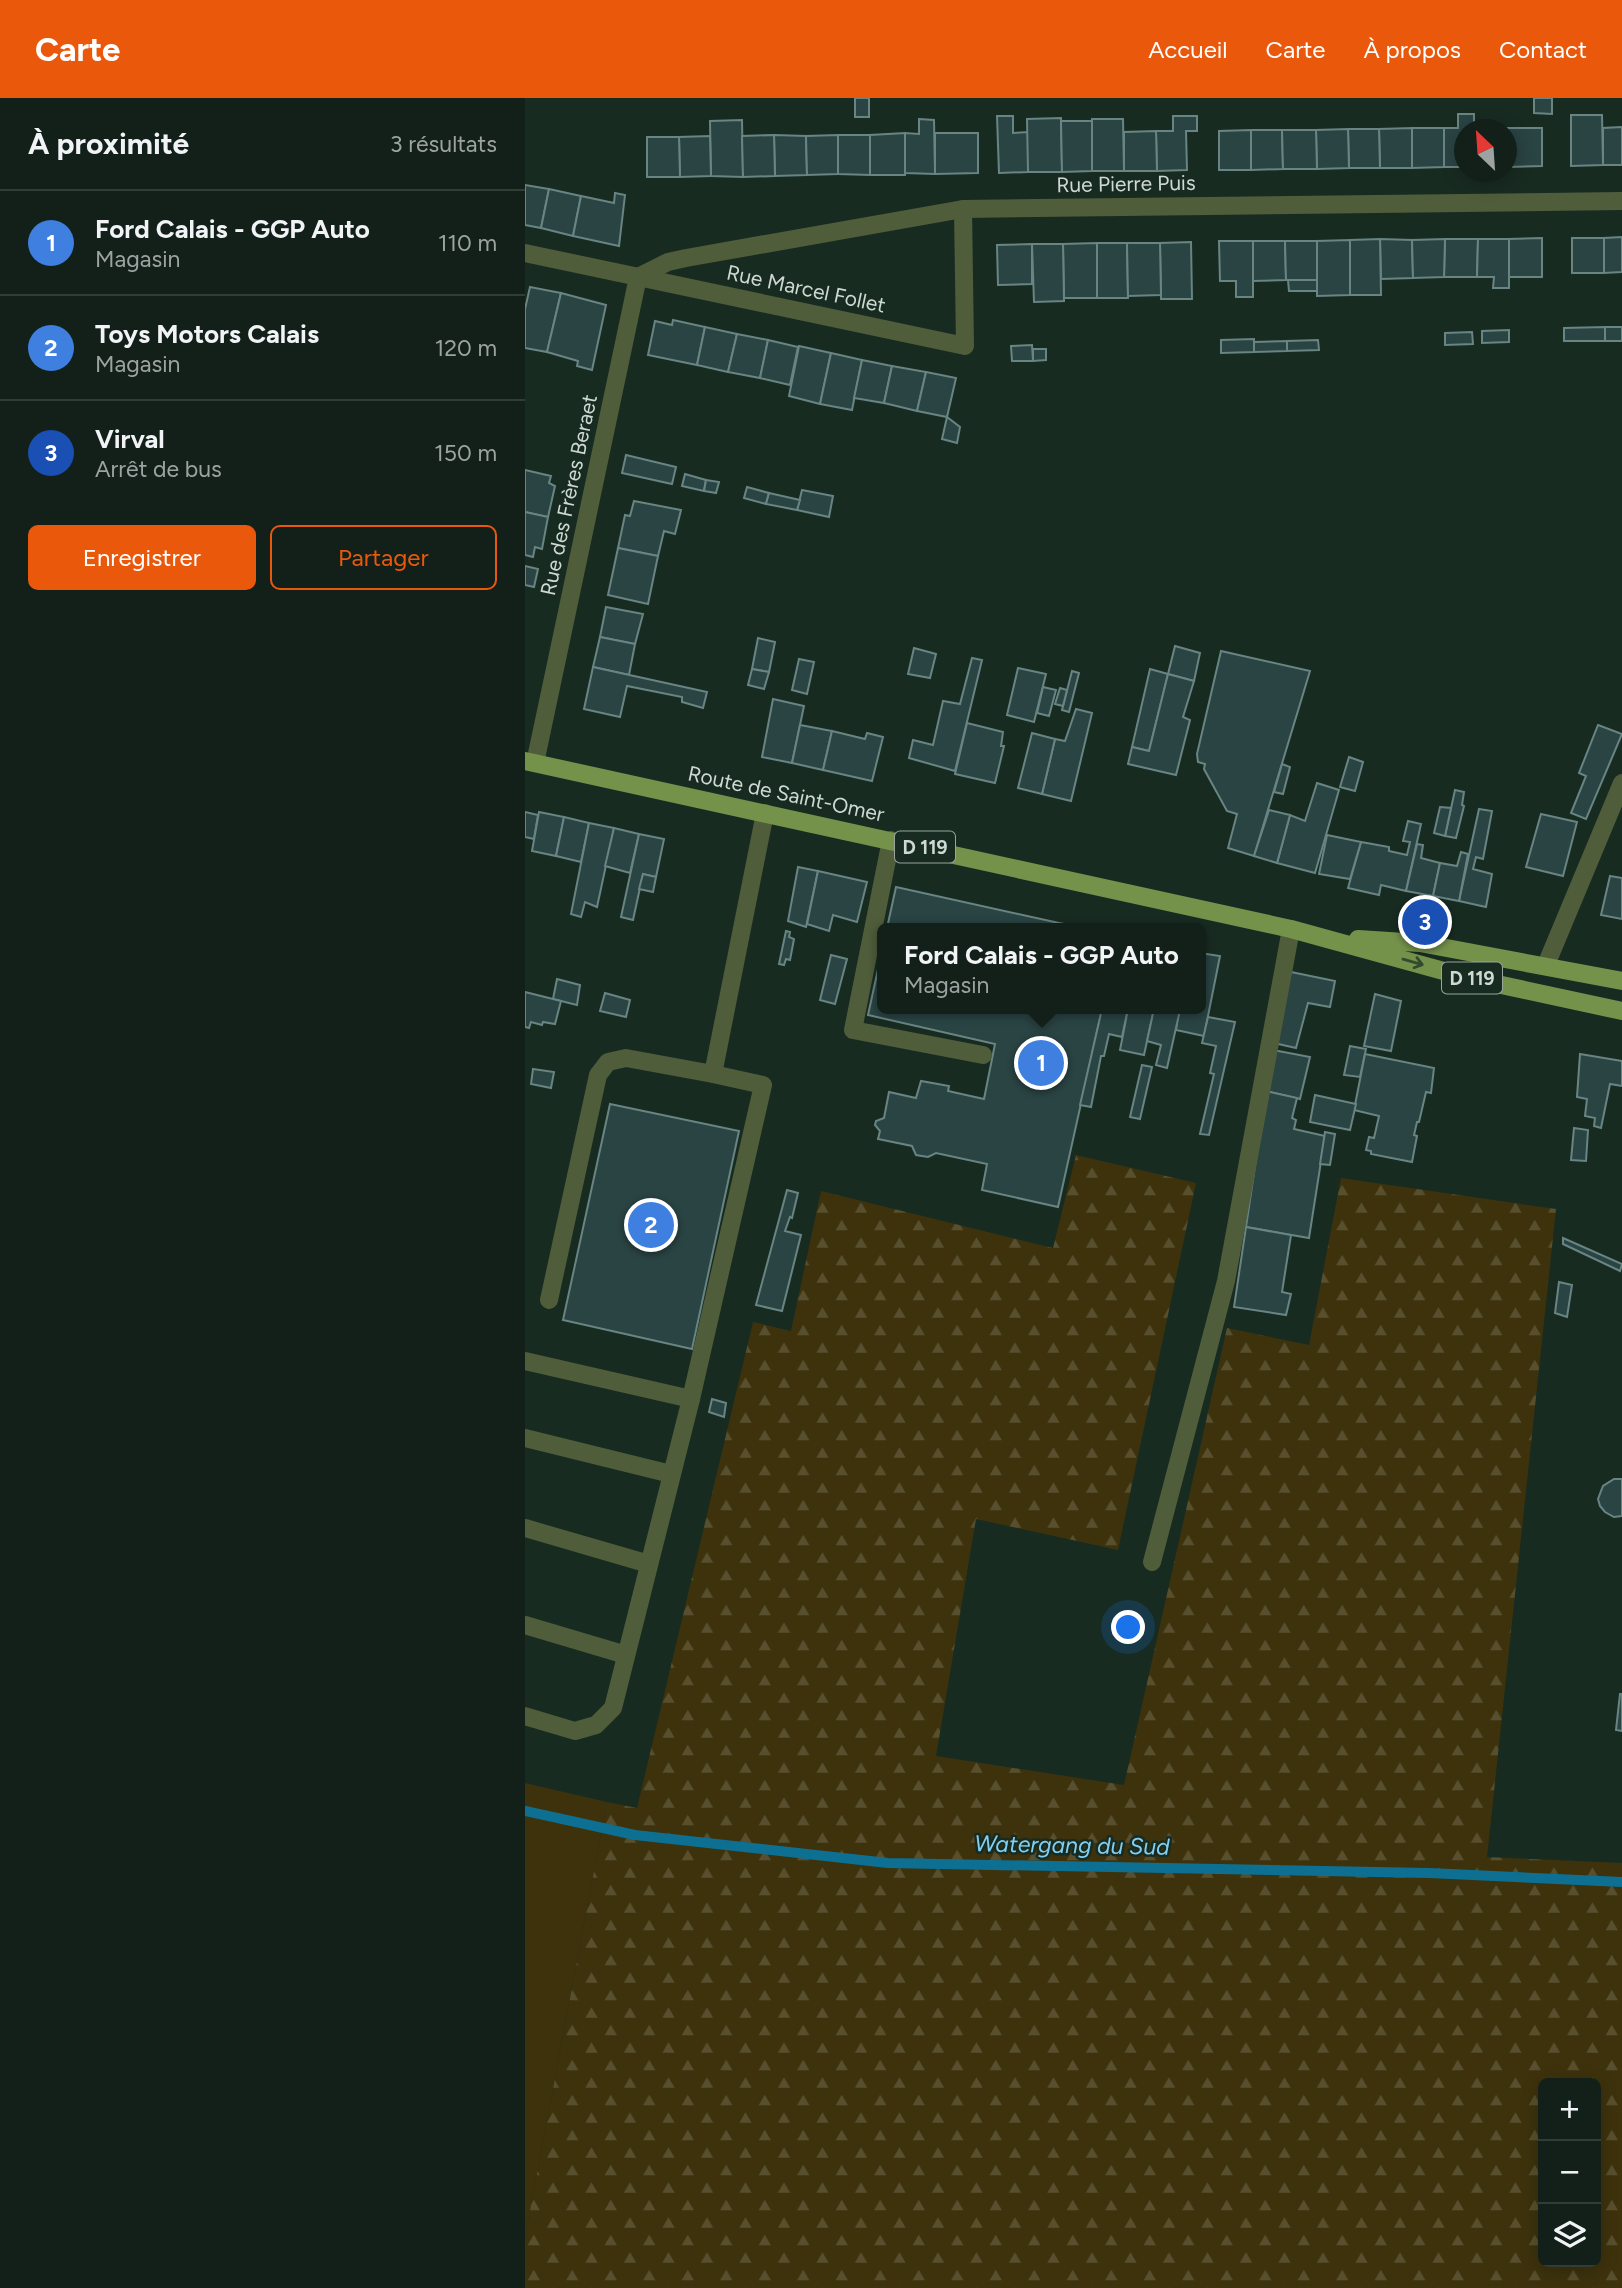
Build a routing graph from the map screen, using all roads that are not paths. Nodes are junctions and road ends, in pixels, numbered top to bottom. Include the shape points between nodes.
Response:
1 (1622, 201) edge
2 (963, 209) junction
3 (525, 253) edge
4 (638, 277) junction
5 (530, 762) edge
6 (1622, 783) edge
7 (765, 813) junction
8 (891, 840) junction
9 (1291, 929) junction
10 (1323, 936) junction
11 (1546, 965) junction
12 (1622, 981) edge
13 (1622, 1012) edge
14 (983, 1055) dead end
15 (713, 1074) junction
16 (549, 1300) dead end
17 (525, 1361) edge
18 (691, 1399) junction
19 (525, 1438) edge
20 (671, 1474) junction
21 (525, 1528) edge
22 (1152, 1562) dead end
23 (649, 1563) junction
24 (525, 1625) edge
25 (626, 1655) junction
26 (525, 1716) edge

1 - 2 street, Rue Pierre Puis
2 - 4 street, Rue Pierre Puis via 686,258
2 - 4 street, Rue Marcel Follet via 965,346
3 - 4 street, Rue Marcel Follet
4 - 5 street, Rue des Frères Beraet
5 - 7 main road, Route de Saint-Omer / D 119
6 - 11 street
7 - 8 main road, Route de Saint-Omer / D 119
7 - 15 street
8 - 9 main road, Route de Saint-Omer / D 119
8 - 14 street via 853,1030
9 - 10 main road, Route de Saint-Omer / D 119
9 - 22 street via 1226,1281
10 - 11 main road, Route de Saint-Omer / D 119 via 1420,943
10 -> 13 main road, Route de Saint-Omer / D 119 via 1469,978
11 - 12 main road, Route de Saint-Omer / D 119
15 - 16 street via 626,1058 608,1062 598,1075
15 - 18 street via 763,1085
17 - 18 street
18 - 20 street
19 - 20 street
20 - 23 street
21 - 23 street
23 - 25 street
24 - 25 street
25 - 26 street via 613,1708 596,1726 575,1731

